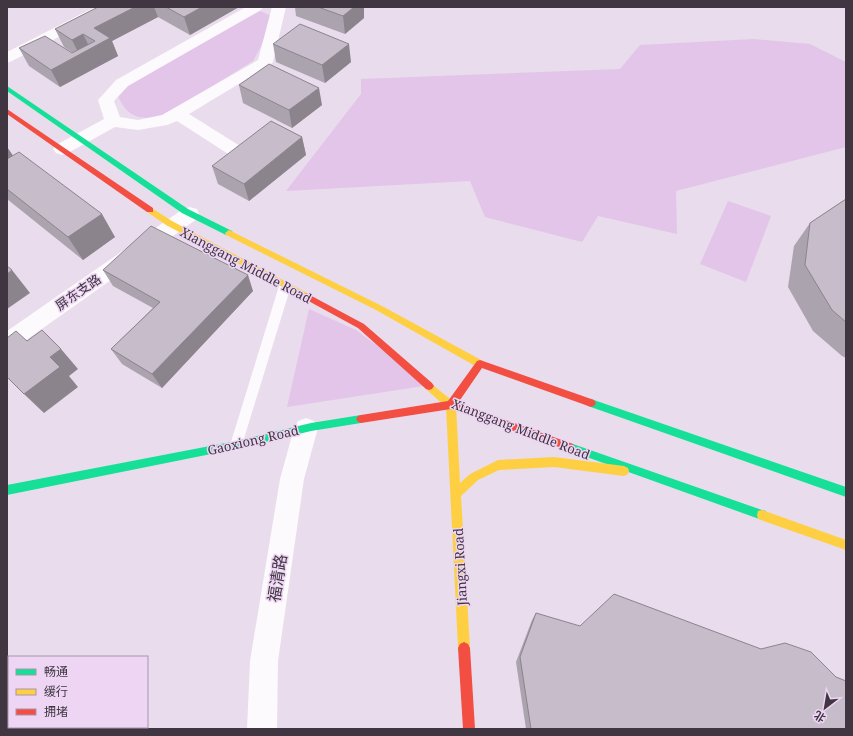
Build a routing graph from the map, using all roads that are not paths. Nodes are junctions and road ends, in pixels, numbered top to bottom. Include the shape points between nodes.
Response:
1 (106, 7) edge
2 (256, 7) edge
3 (279, 7) edge
4 (7, 58) edge
5 (7, 88) edge
6 (7, 111) edge
7 (178, 114) junction
8 (113, 121) junction
9 (79, 139) junction
10 (62, 149) junction
11 (242, 155) edge
12 (190, 214) junction
13 (172, 225) junction
14 (285, 286) junction
15 (7, 342) edge
16 (480, 364) junction
17 (451, 405) junction
18 (306, 428) junction
19 (236, 445) junction
20 (639, 473) junction
21 (7, 490) edge
22 (846, 492) edge
23 (455, 495) junction
24 (846, 545) edge
25 (262, 729) edge
26 (469, 729) edge

1 - 4 street
2 - 8 street via 122,83 106,100
3 - 7 street via 265,62
5 - 9 main road, Xianggang Middle Road
6 - 10 main road, Xianggang Middle Road
7 - 8 street via 167,120 138,126
7 - 11 street
8 - 9 street
9 - 10 street
9 - 12 main road, Xianggang Middle Road
10 - 13 main road, Xianggang Middle Road
12 - 13 street, 屏东支路
12 - 16 main road, Xianggang Middle Road via 379,308
13 - 14 main road, Xianggang Middle Road
13 - 15 street, 屏东支路
14 - 17 main road, Xianggang Middle Road via 361,326
14 - 19 lane
16 - 17 main road
16 - 22 main road, Xianggang Middle Road
17 - 18 main road, Gaoxiong Road
17 - 20 main road, Xianggang Middle Road
17 - 23 main road, Jiangxi Road
18 - 19 main road, Gaoxiong Road
18 - 25 street, 福清路 via 292,479 264,661
19 - 21 main road, Gaoxiong Road
20 - 23 main road via 554,462 498,464 474,477
20 - 24 main road, Xianggang Middle Road
23 - 26 main road, Jiangxi Road

